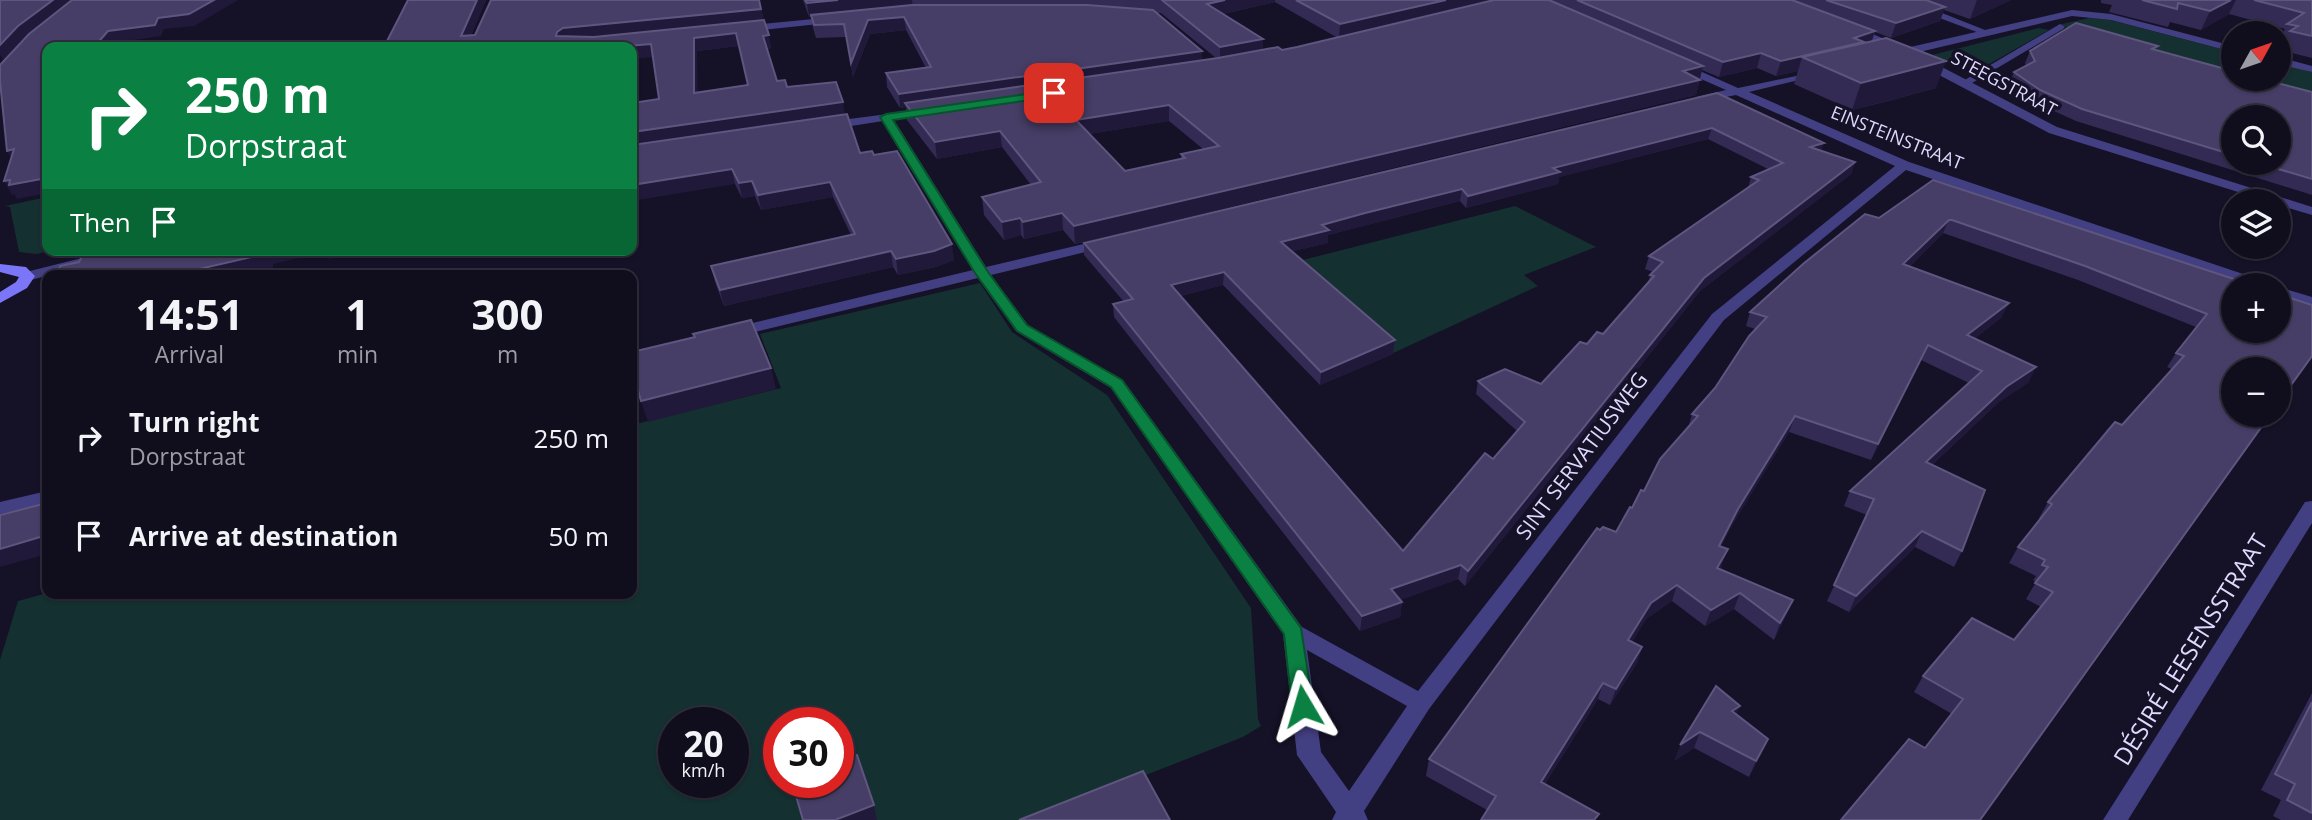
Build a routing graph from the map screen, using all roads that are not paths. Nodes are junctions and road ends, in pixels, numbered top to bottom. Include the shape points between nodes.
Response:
1 (1922, 0) edge
2 (845, 19) edge
3 (2036, 20) junction
4 (1838, 25) edge
5 (2060, 27) junction
6 (734, 30) edge
7 (2073, 30) edge
8 (1986, 32) junction
9 (2221, 46) edge
10 (1905, 51) junction
11 (1661, 57) edge
12 (1879, 57) edge
13 (2291, 63) edge
14 (2312, 69) edge
15 (1827, 70) edge
16 (1963, 84) junction
17 (1736, 92) junction
18 (1682, 105) edge
19 (937, 110) edge
20 (886, 117) junction
21 (819, 127) edge
22 (1904, 165) junction
23 (2312, 211) edge
24 (1116, 241) edge
25 (96, 259) edge
26 (0, 268) edge
27 (51, 270) edge
28 (42, 272) edge
29 (982, 273) junction
30 (2226, 273) edge
31 (27, 276) junction
32 (2291, 295) edge
33 (0, 298) edge
34 (2312, 302) edge
35 (713, 338) edge
36 (42, 498) edge
37 (0, 508) edge
38 (2312, 508) edge
39 (1294, 633) junction
40 (1421, 704) junction
41 (1350, 818) edge
42 (2115, 820) edge

1 - 8 lane via 1924,9
2 - 6 street
3 - 5 street
3 - 8 street
3 - 9 street via 2095,14
4 - 10 street, STEEGSTRAAT
5 - 7 street
5 - 16 lane
8 - 10 street
10 - 12 street
10 - 16 street, STEEGSTRAAT
11 - 17 street, EINSTEINSTRAAT
13 - 14 street
15 - 17 street
16 - 23 street, STEEGSTRAAT via 2053,130
17 - 18 street
17 - 22 street, EINSTEINSTRAAT
19 - 20 street
20 - 21 street
20 - 29 street
22 - 30 street, EINSTEINSTRAAT
22 - 40 street, SINT SERVATIUSWEG via 1718,317
24 - 29 street
25 - 27 street
26 - 31 street via 21,270
28 - 31 street
29 - 35 street
29 - 39 street via 1022,328 1117,384
31 - 33 street via 22,285
32 - 34 street
36 - 37 street
38 - 42 street, DÉSIRÉ LEESENSSTRAAT
39 - 40 street
39 - 41 street via 1309,755
40 - 41 street, SINT SERVATIUSWEG

